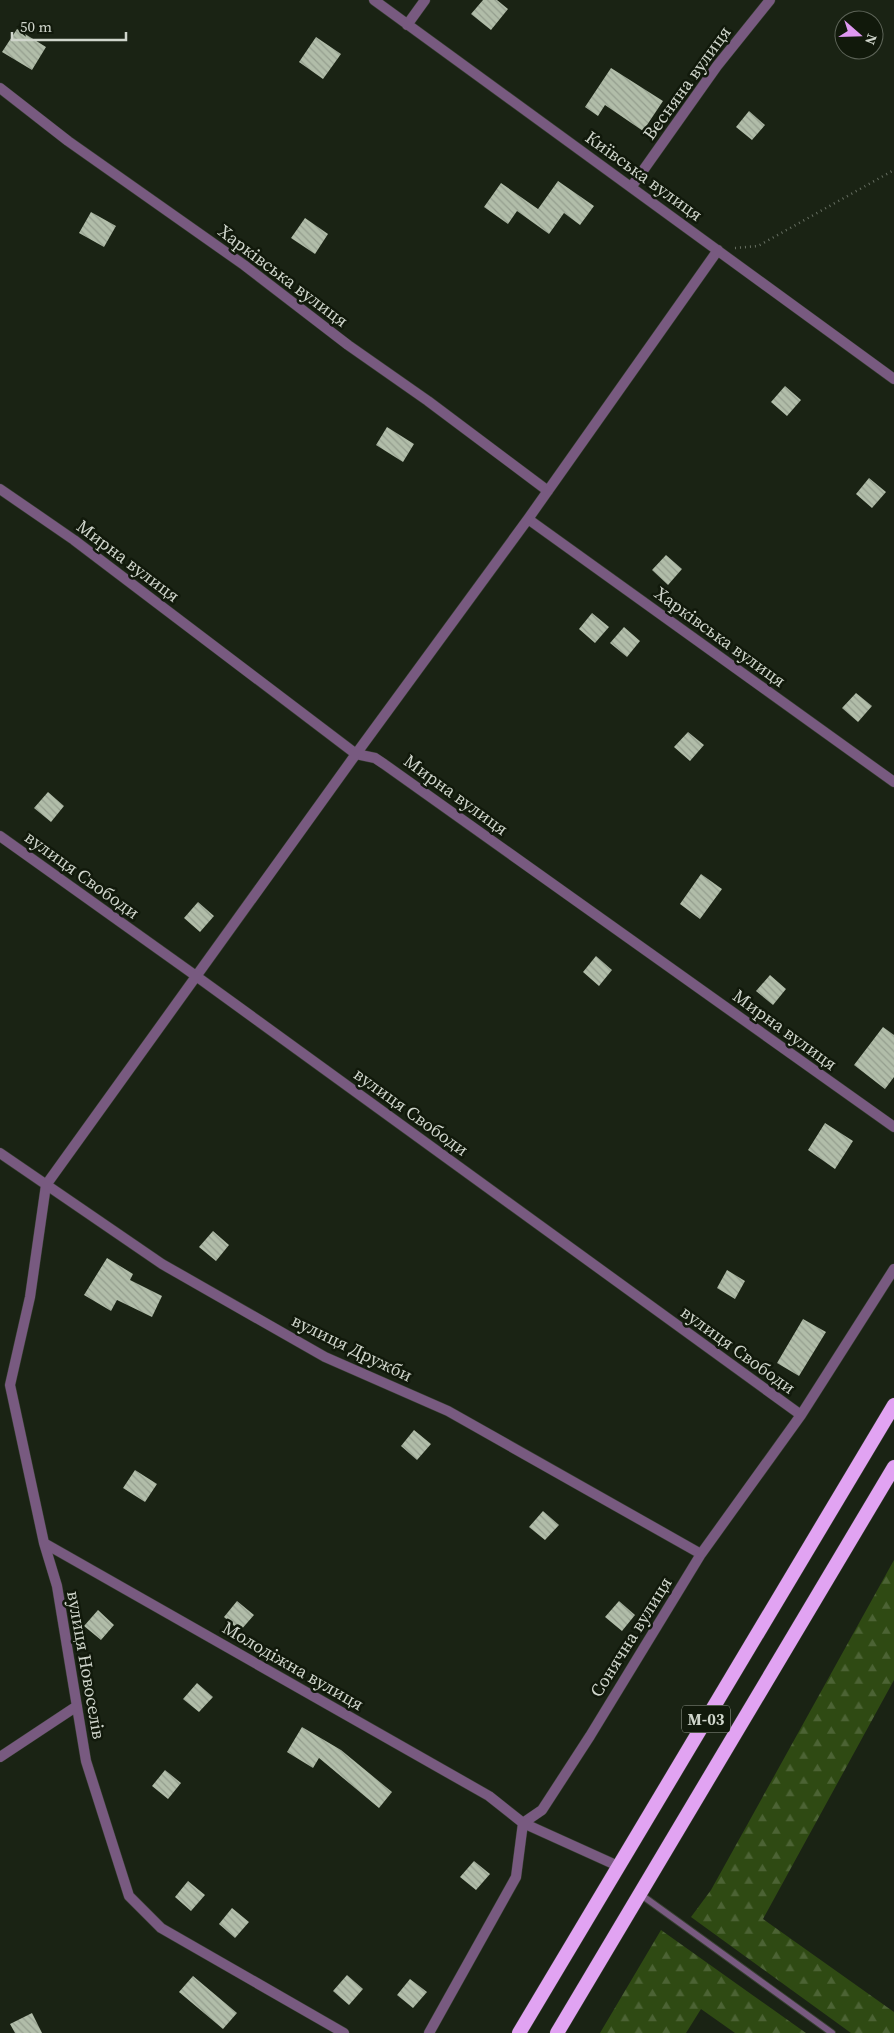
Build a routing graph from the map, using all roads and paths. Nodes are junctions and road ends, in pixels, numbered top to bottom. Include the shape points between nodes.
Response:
1 (374, 0) edge
2 (425, 0) edge
3 (770, 0) edge
4 (407, 25) junction
5 (0, 88) edge
6 (894, 170) edge
7 (632, 186) junction
8 (718, 250) junction
9 (894, 379) edge
10 (0, 489) edge
11 (548, 490) junction
12 (528, 519) junction
13 (356, 754) junction
14 (894, 782) edge
15 (0, 836) edge
16 (196, 976) junction
17 (894, 1127) edge
18 (0, 1153) edge
19 (46, 1185) junction
20 (894, 1269) edge
21 (894, 1405) edge
22 (801, 1415) junction
23 (894, 1467) edge
24 (44, 1543) junction
25 (701, 1554) junction
26 (77, 1706) junction
27 (0, 1757) edge
28 (522, 1823) junction
29 (618, 1866) junction
30 (640, 1894) junction
31 (344, 2033) edge
32 (429, 2033) edge
33 (519, 2033) edge
34 (557, 2033) edge
35 (832, 2033) edge

1 - 4 street, Київська вулиця
2 - 4 street
3 - 7 street, Весняна вулиця via 717,66
4 - 7 street, Київська вулиця
5 - 11 street, Харківська вулиця via 68,141 244,265
6 - 8 path via 758,246
7 - 8 street, Київська вулиця
8 - 9 street, Київська вулиця
8 - 11 street
10 - 13 street, Мирна вулиця via 74,540
11 - 12 street
12 - 13 street
12 - 14 street, Харківська вулиця
13 - 16 street
13 - 17 street, Мирна вулиця via 384,764
15 - 16 street, вулиця Свободи
16 - 19 street
16 - 22 street, вулиця Свободи
18 - 19 street, вулиця Дружби
19 - 24 street, вулиця Новоселів via 30,1297 10,1385
19 - 25 street, вулиця Дружби via 162,1264 325,1357 448,1411
20 - 22 street, Сонячна вулиця
21 - 29 highway, М-03
22 - 25 street, Сонячна вулиця
23 - 30 highway, М-03
24 - 26 street, вулиця Новоселів via 57,1586
24 - 28 street, Молодіжна вулиця via 489,1796
25 - 28 street, Сонячна вулиця via 542,1810
26 - 27 street
26 - 31 street, вулиця Новоселів via 86,1761 129,1896 161,1928
28 - 29 street, Молодіжна вулиця
28 - 32 street via 516,1877
29 - 33 highway, М-03
30 - 34 highway, М-03
30 - 35 lane

